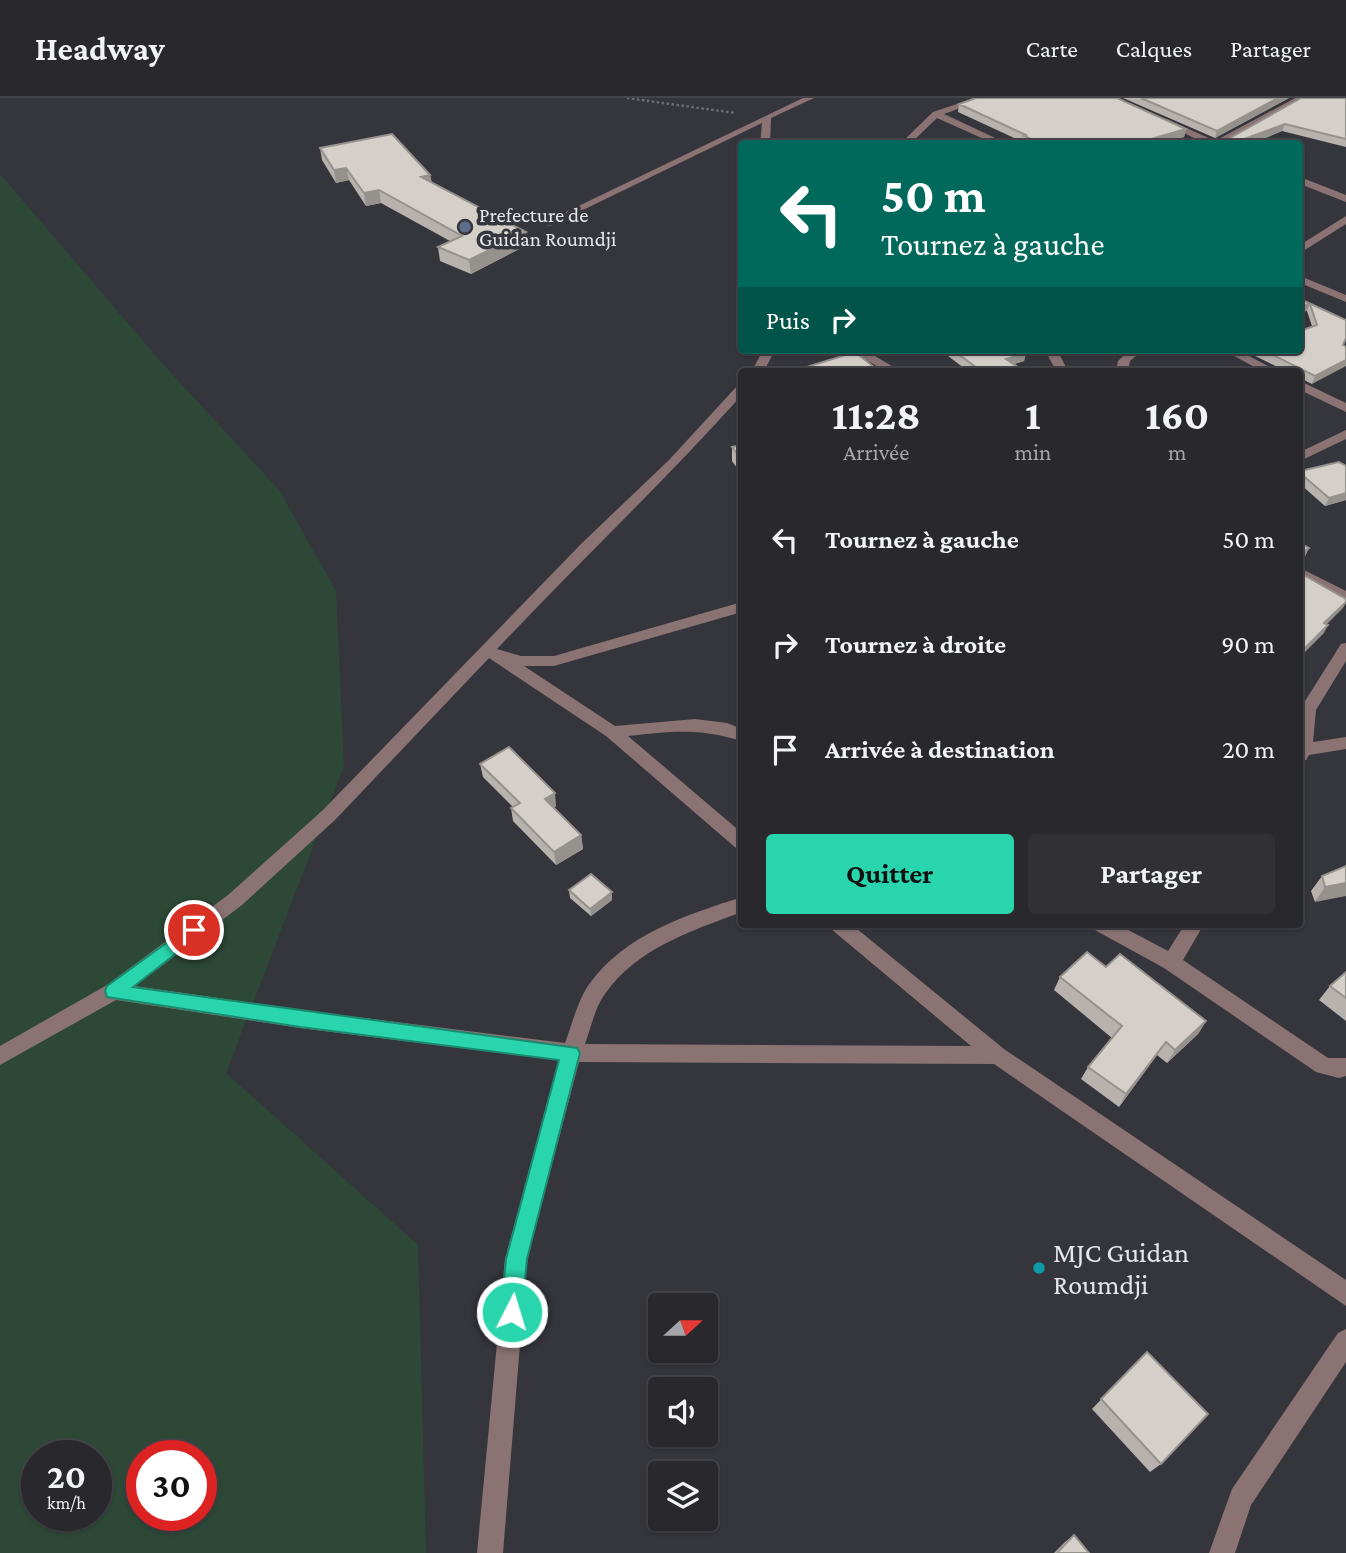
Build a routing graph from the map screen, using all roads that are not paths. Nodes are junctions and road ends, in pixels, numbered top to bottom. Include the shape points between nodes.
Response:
1 (810, 98) edge
2 (984, 98) edge
3 (1302, 98) edge
4 (936, 114) junction
5 (767, 117) junction
6 (1156, 118) edge
7 (765, 140) edge
8 (908, 140) edge
9 (995, 140) edge
10 (1206, 140) edge
11 (1223, 140) edge
12 (1303, 181) edge
13 (1346, 199) edge
14 (1346, 219) edge
15 (546, 224) dead end
16 (1303, 248) edge
17 (1303, 280) edge
18 (1346, 299) edge
19 (863, 354) edge
20 (1237, 354) edge
21 (889, 368) edge
22 (1266, 368) edge
23 (1303, 386) edge
24 (738, 392) edge
25 (1346, 408) edge
26 (1346, 434) edge
27 (1303, 456) edge
28 (1303, 574) edge
29 (1346, 597) edge
30 (738, 608) edge
31 (487, 649) junction
32 (1346, 649) edge
33 (1304, 709) edge
34 (1303, 730) edge
35 (612, 732) junction
36 (738, 733) edge
37 (1346, 743) edge
38 (1303, 752) edge
39 (738, 840) edge
40 (738, 905) edge
41 (843, 928) edge
42 (1107, 928) edge
43 (1192, 928) edge
44 (1171, 962) junction
45 (114, 991) junction
46 (570, 1053) junction
47 (997, 1055) junction
48 (0, 1056) edge
49 (1346, 1067) edge
50 (1346, 1294) edge
51 (1346, 1340) edge
52 (490, 1553) edge
53 (1222, 1553) edge

1 - 5 street
2 - 4 street
3 - 11 street
4 - 8 street
4 - 9 street
5 - 7 street
5 - 15 street
6 - 10 street
12 - 13 street
14 - 16 street
17 - 18 street
19 - 21 street
20 - 22 street
23 - 25 street
24 - 31 street via 674,463
26 - 27 street
28 - 29 street
30 - 31 street via 554,662 520,661
31 - 35 street
31 - 45 street via 329,815 235,900
32 - 33 street
33 - 34 street
35 - 36 street via 696,725
35 - 39 street
37 - 38 street
40 - 46 street via 675,929 632,952 596,990
41 - 47 street
42 - 44 street
43 - 44 street
44 - 49 street via 1323,1066
45 - 46 street
45 - 48 street
46 - 47 street
46 - 52 street via 516,1259
47 - 50 street
51 - 53 street via 1241,1498

